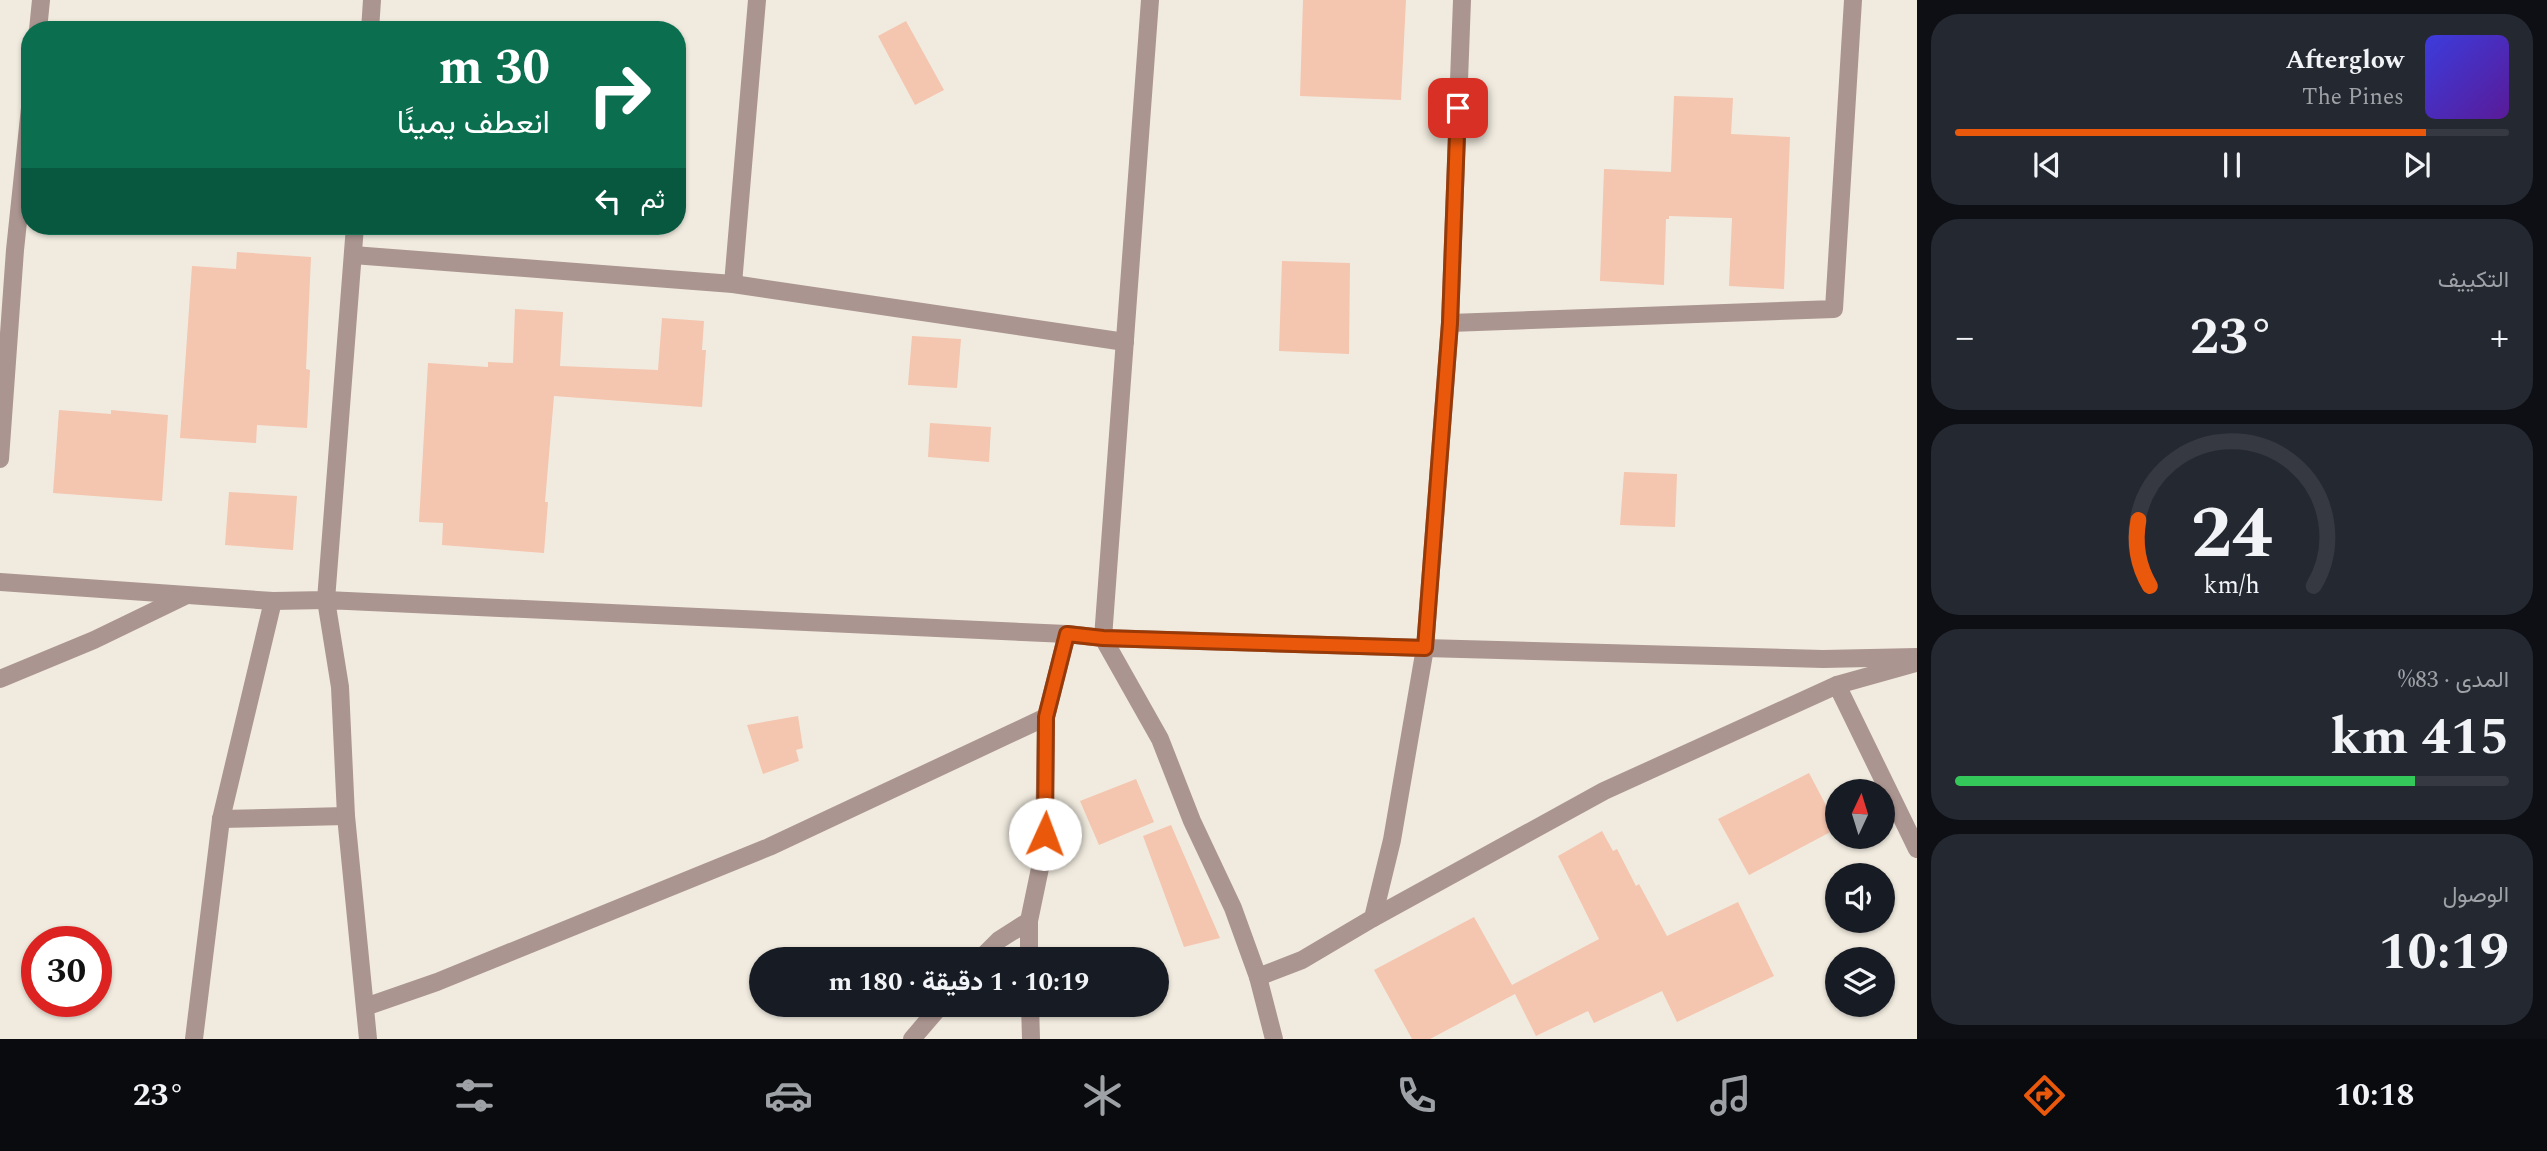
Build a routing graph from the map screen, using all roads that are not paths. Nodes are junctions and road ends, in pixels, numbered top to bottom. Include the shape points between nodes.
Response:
1 (41, 0) edge
2 (372, 0) edge
3 (757, 0) edge
4 (1150, 0) edge
5 (1462, 0) edge
6 (1853, 0) edge
7 (39, 21) edge
8 (371, 21) edge
9 (21, 166) edge
10 (354, 235) edge
11 (8, 249) edge
12 (353, 255) junction
13 (733, 284) junction
14 (1450, 323) junction
15 (1125, 342) junction
16 (0, 459) edge
17 (0, 582) edge
18 (188, 594) junction
19 (326, 600) junction
20 (273, 601) junction
21 (1067, 634) junction
22 (1103, 638) junction
23 (1425, 648) junction
24 (1917, 660) edge
25 (0, 679) edge
26 (1837, 685) junction
27 (1046, 717) junction
28 (346, 816) junction
29 (221, 819) junction
30 (1917, 849) edge
31 (1373, 918) junction
32 (1029, 921) junction
33 (992, 947) edge
34 (1029, 947) edge
35 (1258, 977) junction
36 (365, 1007) junction
37 (931, 1017) edge
38 (1030, 1017) edge
39 (194, 1039) edge
40 (368, 1039) edge
41 (912, 1039) edge
42 (1031, 1039) edge
43 (1274, 1039) edge

1 - 7 street
2 - 8 street
3 - 13 street
4 - 15 street
5 - 14 street
6 - 14 street via 1834,309
9 - 11 street
10 - 12 street
11 - 16 street
12 - 13 street
12 - 19 street
13 - 15 street
14 - 23 street
15 - 22 street
17 - 18 street
18 - 20 street
18 - 25 street
19 - 20 street
19 - 21 street
19 - 28 street via 340,687
20 - 29 street
21 - 22 street
21 - 27 street
22 - 23 street
22 - 35 street via 1160,739
23 - 24 street
23 - 31 street via 1392,839
24 - 26 street
26 - 30 street
26 - 31 street via 1604,791
27 - 32 street via 1044,849
27 - 36 street via 769,847
28 - 29 street
28 - 36 street
29 - 39 street
31 - 35 street via 1302,960
32 - 33 street
32 - 34 street
35 - 43 street
36 - 40 street
37 - 41 street
38 - 42 street

